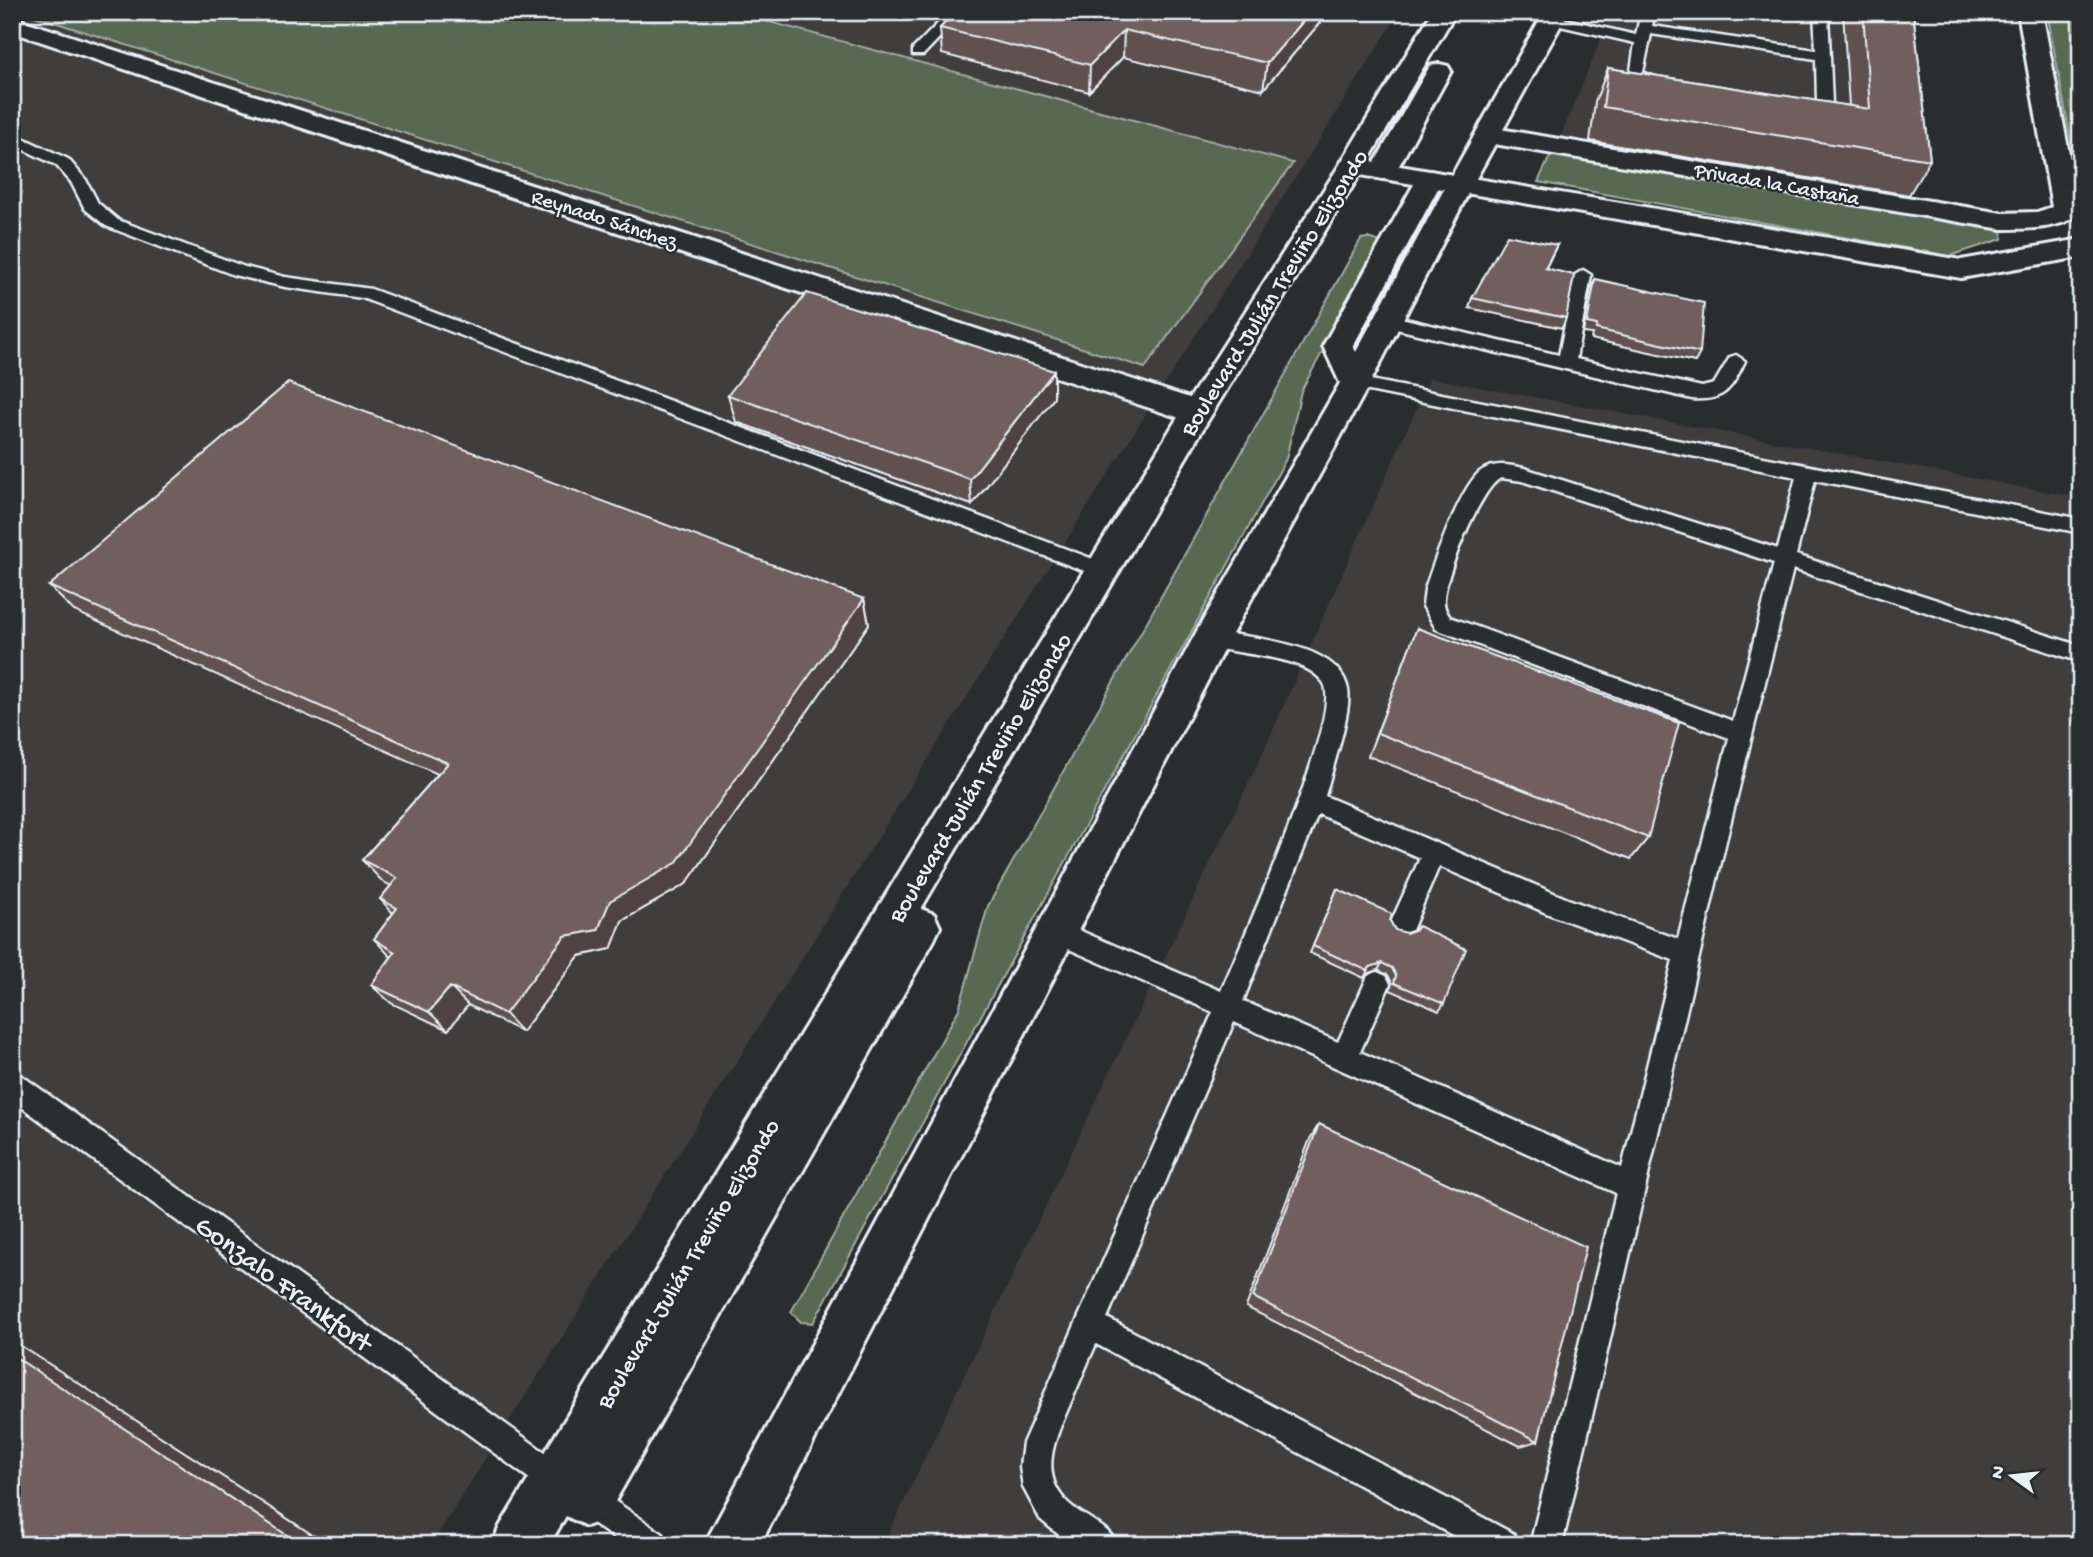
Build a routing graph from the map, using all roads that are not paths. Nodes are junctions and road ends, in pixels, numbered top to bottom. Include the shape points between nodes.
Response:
1 (957, 12) edge
2 (1648, 12) edge
3 (1821, 12) edge
4 (2030, 12) edge
5 (1444, 13) edge
6 (1551, 15) edge
7 (12, 24) edge
8 (1642, 34) junction
9 (918, 52) dead end
10 (1825, 56) junction
11 (1670, 85) edge
12 (1789, 103) edge
13 (1488, 135) junction
14 (12, 138) edge
15 (1367, 168) junction
16 (1445, 181) junction
17 (2081, 248) edge
18 (1583, 275) dead end
19 (1388, 321) junction
20 (1736, 362) dead end
21 (1566, 363) junction
22 (1355, 383) junction
23 (1197, 412) junction
24 (1807, 472) junction
25 (2081, 526) edge
26 (1787, 558) junction
27 (1102, 570) junction
28 (1211, 639) junction
29 (2081, 654) edge
30 (1742, 733) junction
31 (1312, 801) junction
32 (1433, 854) junction
33 (1401, 927) dead end
34 (1055, 931) junction
35 (1688, 954) junction
36 (1377, 984) dead end
37 (1228, 1006) junction
38 (1345, 1057) junction
39 (12, 1084) edge
40 (1631, 1186) junction
41 (1091, 1325) junction
42 (572, 1490) junction
43 (519, 1545) edge
44 (652, 1545) edge
45 (730, 1545) edge
46 (1101, 1545) edge
47 (1503, 1545) edge
48 (1546, 1545) edge

1 - 9 lane
2 - 8 lane
3 - 10 lane
4 - 13 main road, Privada la Castaña via 2066,211 2040,220 2002,221
5 - 15 main road, Boulevard Julián Treviño Elizondo via 1451,48
6 - 8 lane
6 - 13 main road
7 - 23 main road, Reynado Sánchez
8 - 10 lane
8 - 11 lane via 1637,77
10 - 12 lane via 1825,104
13 - 16 main road
14 - 27 lane via 62,162 91,205 112,222 240,271 365,293
15 - 16 main road
15 - 23 main road, Boulevard Julián Treviño Elizondo
16 - 17 main road via 1961,270
16 - 19 main road
16 - 22 main road via 1338,346
18 - 21 lane
19 - 21 lane
19 - 22 main road
20 - 21 lane via 1722,389 1710,395
22 - 24 lane
22 - 28 main road
23 - 27 main road, Boulevard Julián Treviño Elizondo
24 - 25 lane
24 - 26 lane
26 - 29 lane
26 - 30 lane
26 - 30 lane via 1524,475 1496,472 1485,477 1454,537 1433,596 1434,612 1443,623 1463,632
27 - 42 main road, Boulevard Julián Treviño Elizondo via 1057,645 1040,720
28 - 31 lane via 1305,657 1333,677 1338,691 1336,708
28 - 34 main road
30 - 35 lane
31 - 32 lane
31 - 37 lane
32 - 33 lane
32 - 35 lane
34 - 37 lane
34 - 45 main road
35 - 40 lane
36 - 38 lane
37 - 38 lane
37 - 41 lane
38 - 40 lane
39 - 42 lane, Gonzalo Frankfort
40 - 48 lane
41 - 46 lane via 1038,1443 1035,1476 1049,1506
41 - 47 lane
42 - 43 main road
42 - 44 lane, Gonzalo Frankfort

